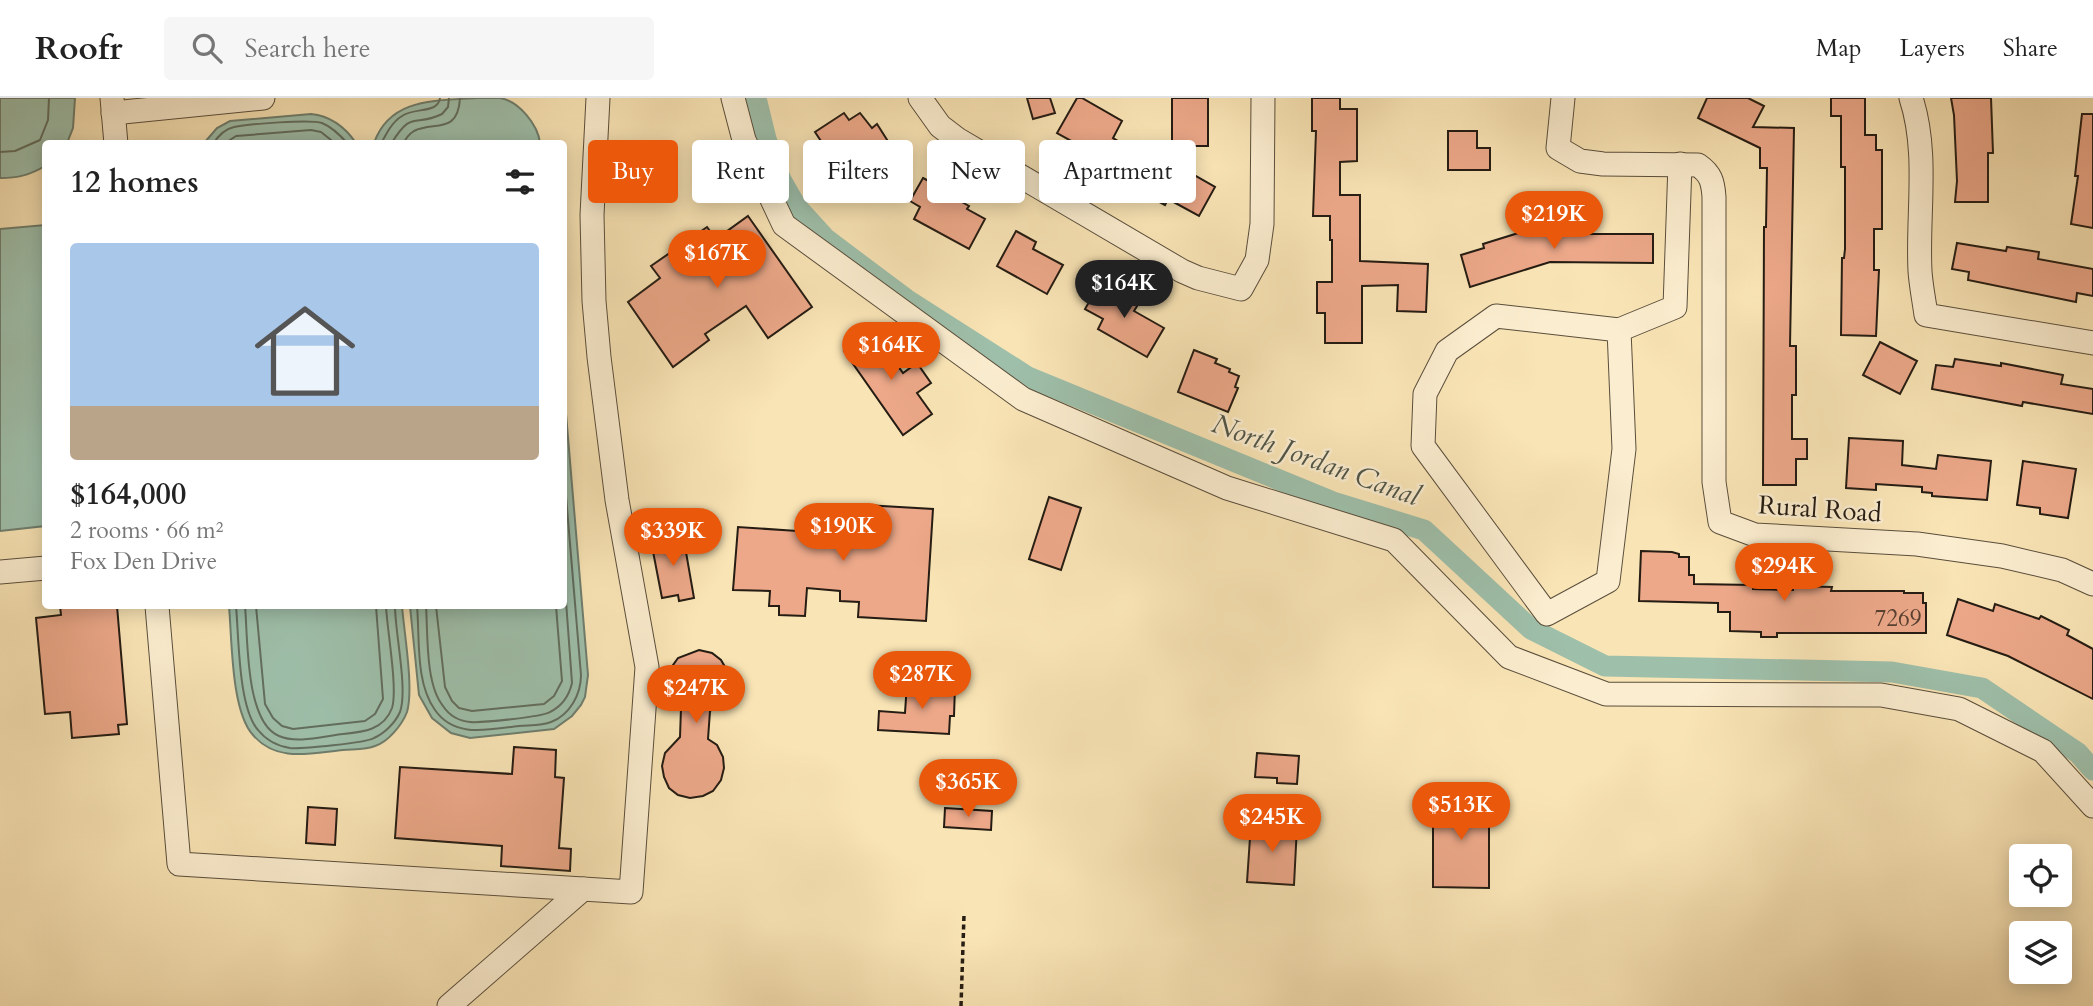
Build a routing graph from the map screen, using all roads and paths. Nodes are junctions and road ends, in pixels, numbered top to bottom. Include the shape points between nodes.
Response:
1 (263, 98) edge
2 (598, 98) edge
3 (733, 98) edge
4 (920, 98) edge
5 (1263, 98) edge
6 (1563, 98) edge
7 (1911, 98) edge
8 (112, 105) edge
9 (116, 140) edge
10 (1680, 164) junction
11 (1619, 330) junction
12 (2093, 343) edge
13 (42, 568) edge
14 (0, 572) edge
15 (2093, 584) edge
16 (157, 609) edge
17 (2093, 806) edge
18 (583, 889) junction
19 (964, 915) dead end
20 (449, 1006) edge
21 (961, 1006) edge

1 - 8 street
2 - 18 street via 592,215 596,323 612,461 648,688 631,892
3 - 17 street via 744,139 784,225 1023,399 1227,488 1394,540 1509,657 1606,694 1881,695 1959,709 2042,751
4 - 5 street via 940,126 979,153 1182,271 1241,289 1257,260 1262,224
6 - 10 street via 1558,148 1580,161
7 - 12 street via 1917,115 1920,273 1926,315
8 - 9 street
10 - 11 street via 1675,307
10 - 15 street, Rural Road via 1698,165 1709,173 1713,185 1714,482 1720,522 1755,535 1917,544 2002,556 2062,570
11 - 11 street via 1496,316 1447,351 1424,394 1423,446 1547,614 1608,581 1624,449
13 - 14 street
16 - 18 street via 179,864
18 - 20 street
19 - 21 path

